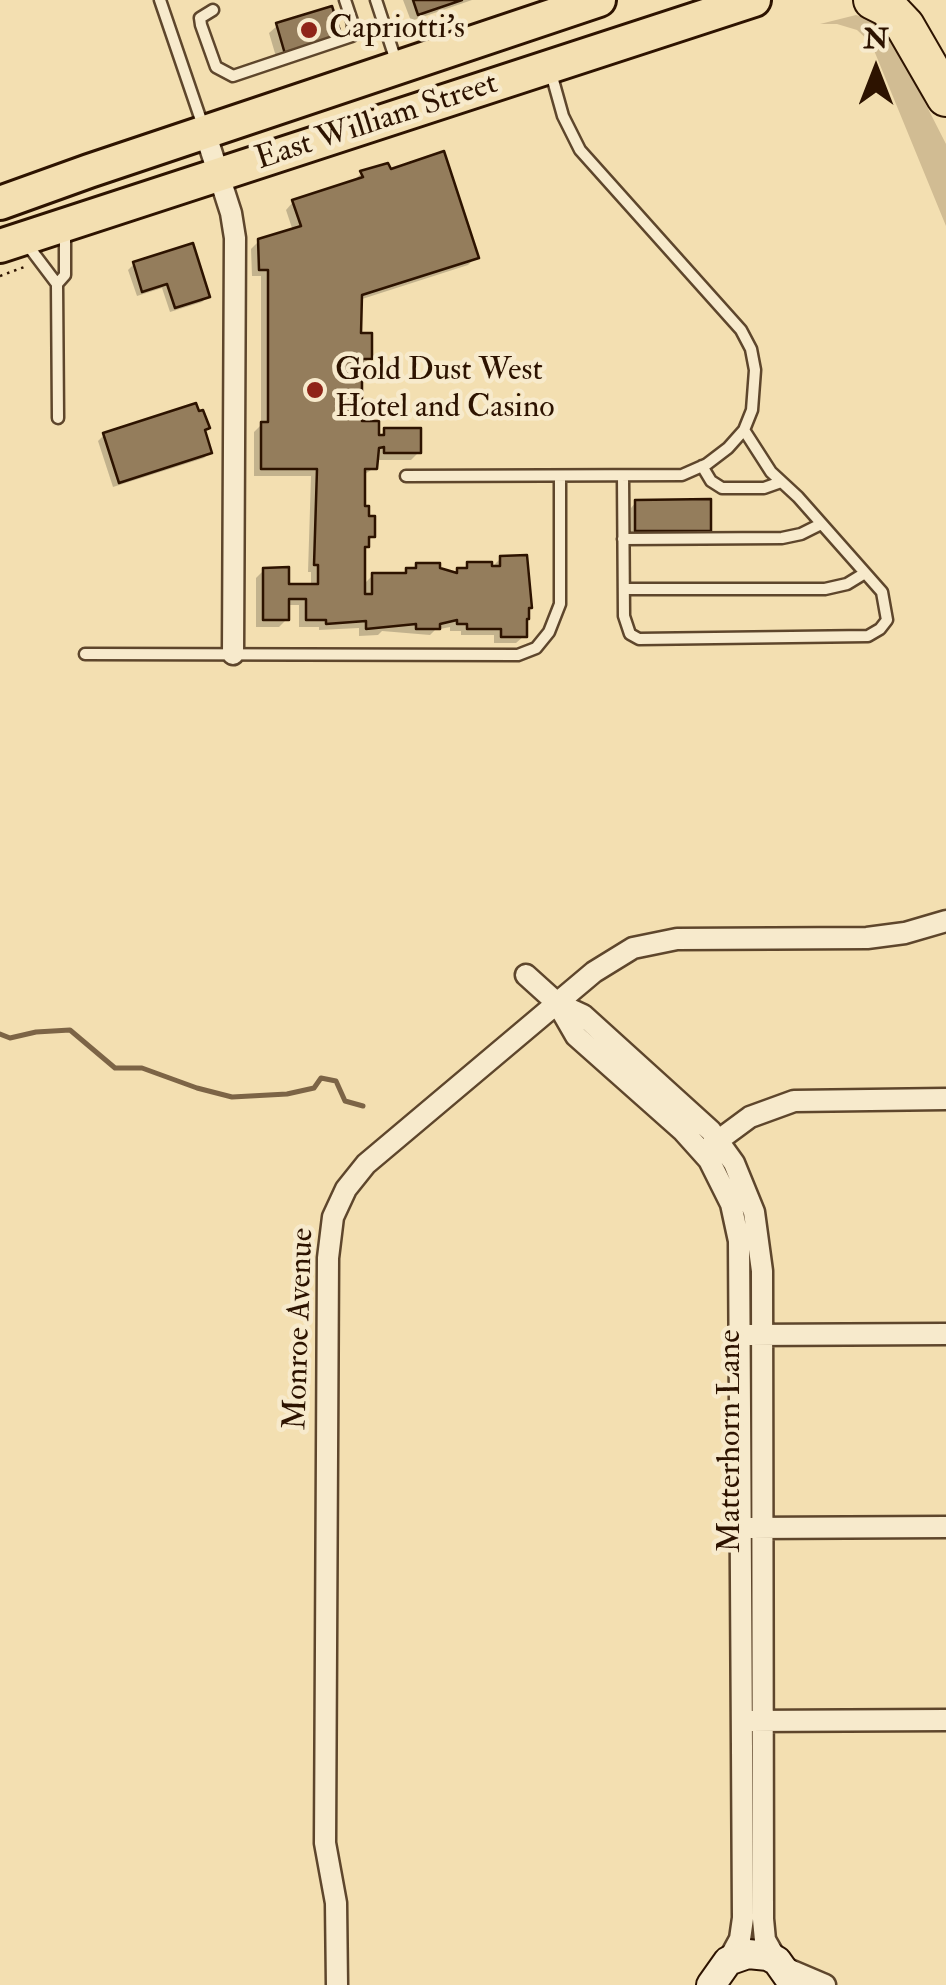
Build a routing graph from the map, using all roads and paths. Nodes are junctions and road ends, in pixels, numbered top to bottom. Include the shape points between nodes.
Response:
1 (160, 0) edge
2 (344, 0) edge
3 (376, 0) edge
4 (548, 0) edge
5 (600, 0) edge
6 (754, 0) edge
7 (873, 0) edge
8 (213, 10) dead end
9 (519, 28) junction
10 (398, 67) junction
11 (550, 68) junction
12 (946, 97) edge
13 (205, 132) junction
14 (219, 173) junction
15 (0, 204) edge
16 (66, 224) junction
17 (11, 242) edge
18 (57, 284) junction
19 (58, 418) dead end
20 (744, 430) junction
21 (702, 466) junction
22 (406, 476) dead end
23 (560, 476) junction
24 (623, 477) junction
25 (781, 482) junction
26 (822, 524) junction
27 (624, 539) junction
28 (865, 573) junction
29 (624, 589) junction
30 (85, 654) dead end
31 (233, 654) junction
32 (946, 921) edge
33 (526, 975) dead end
34 (556, 1003) junction
35 (946, 1100) edge
36 (710, 1146) junction
37 (946, 1334) edge
38 (751, 1335) junction
39 (946, 1527) edge
40 (752, 1528) junction
41 (946, 1720) edge
42 (752, 1721) junction
43 (720, 1971) edge
44 (786, 1972) edge
45 (337, 1985) edge
46 (690, 1985) edge
47 (825, 1985) edge

1 - 13 lane
2 - 8 lane via 352,36 233,76 216,67 200,18
3 - 10 lane
4 - 9 street
5 - 9 main road, East William Street
6 - 11 main road, East William Street
7 - 12 highway via 905,26
9 - 10 main road, East William Street
10 - 13 main road, East William Street
11 - 14 main road, East William Street
11 - 20 lane via 580,150 741,330 756,370
13 - 14 street
13 - 15 main road, East William Street
14 - 16 main road, East William Street
14 - 31 street via 234,238
16 - 17 main road, East William Street
16 - 18 lane via 65,276
17 - 18 lane
18 - 19 lane
20 - 21 lane
20 - 25 lane
21 - 24 lane via 682,475
21 - 25 lane via 722,488
22 - 23 lane
23 - 24 lane
23 - 31 lane via 560,604 536,648 518,655
24 - 27 lane
25 - 26 lane
26 - 27 lane via 782,538
26 - 28 lane
27 - 29 lane
28 - 29 lane via 826,589
28 - 29 lane via 882,592 887,620 868,636 639,639 625,626
30 - 31 lane
32 - 34 street, Monroe Avenue via 867,938 648,944 606,962
33 - 34 street, Matterhorn Lane
34 - 36 street, Matterhorn Lane via 576,1036
34 - 45 street, Monroe Avenue via 366,1164 338,1202 330,1230 325,1843 336,1904
35 - 36 street via 794,1101 750,1117
36 - 38 street, Matterhorn Lane via 735,1220
37 - 38 street
38 - 40 street, Matterhorn Lane
39 - 40 street
40 - 42 street, Matterhorn Lane
41 - 42 street
42 - 43 street, Matterhorn Lane via 742,1929
42 - 44 street, Matterhorn Lane via 763,1930
43 - 44 street via 758,1954
43 - 46 street
44 - 47 street

